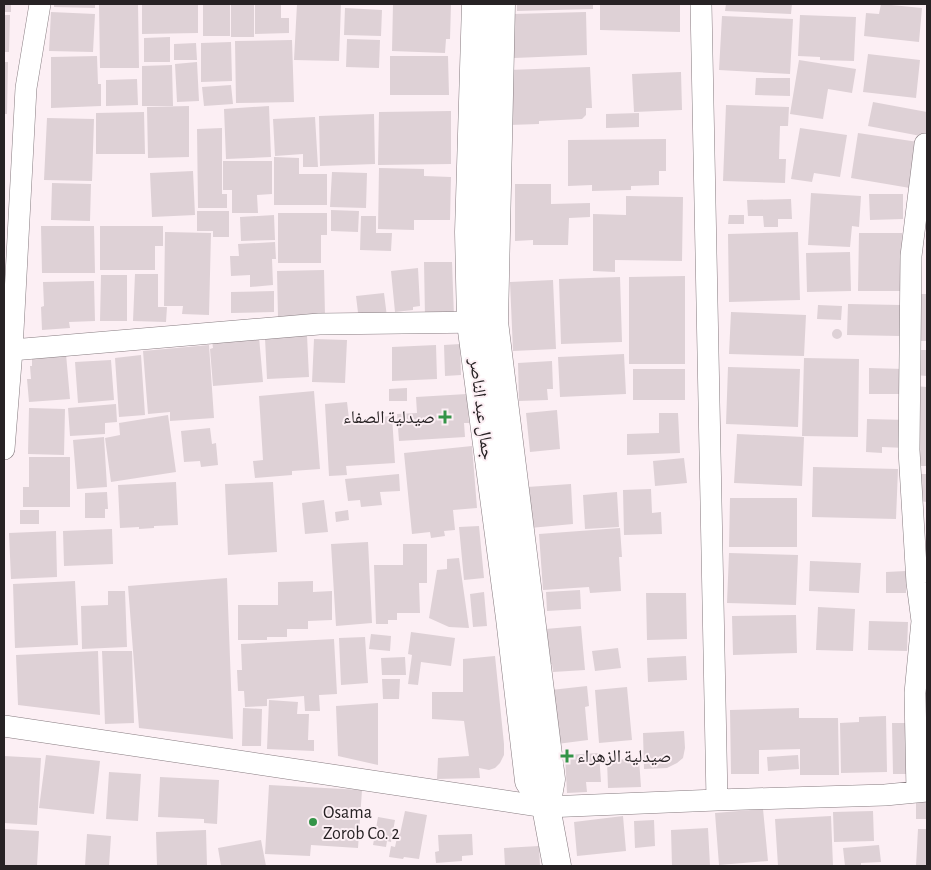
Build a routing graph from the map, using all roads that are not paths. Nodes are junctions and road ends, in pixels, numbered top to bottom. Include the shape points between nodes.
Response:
1 (40, 4) edge
2 (476, 4) edge
3 (501, 4) edge
4 (701, 4) edge
5 (925, 144) dead end
6 (483, 323) junction
7 (12, 350) junction
8 (4, 449) edge
9 (4, 726) edge
10 (922, 791) edge
11 (717, 800) junction
12 (546, 807) junction
13 (557, 866) edge

1 - 7 street via 26,88
2 - 6 street, جمال عبد الناصر via 469,232
3 - 6 street, جمال عبد الناصر
4 - 11 street
5 - 10 street via 911,256 909,450 922,621 915,693
6 - 7 street via 319,324
6 - 12 street, جمال عبد الناصر via 551,779
7 - 8 street
9 - 12 street
10 - 11 street
11 - 12 street
12 - 13 street, جمال عبد الناصر

